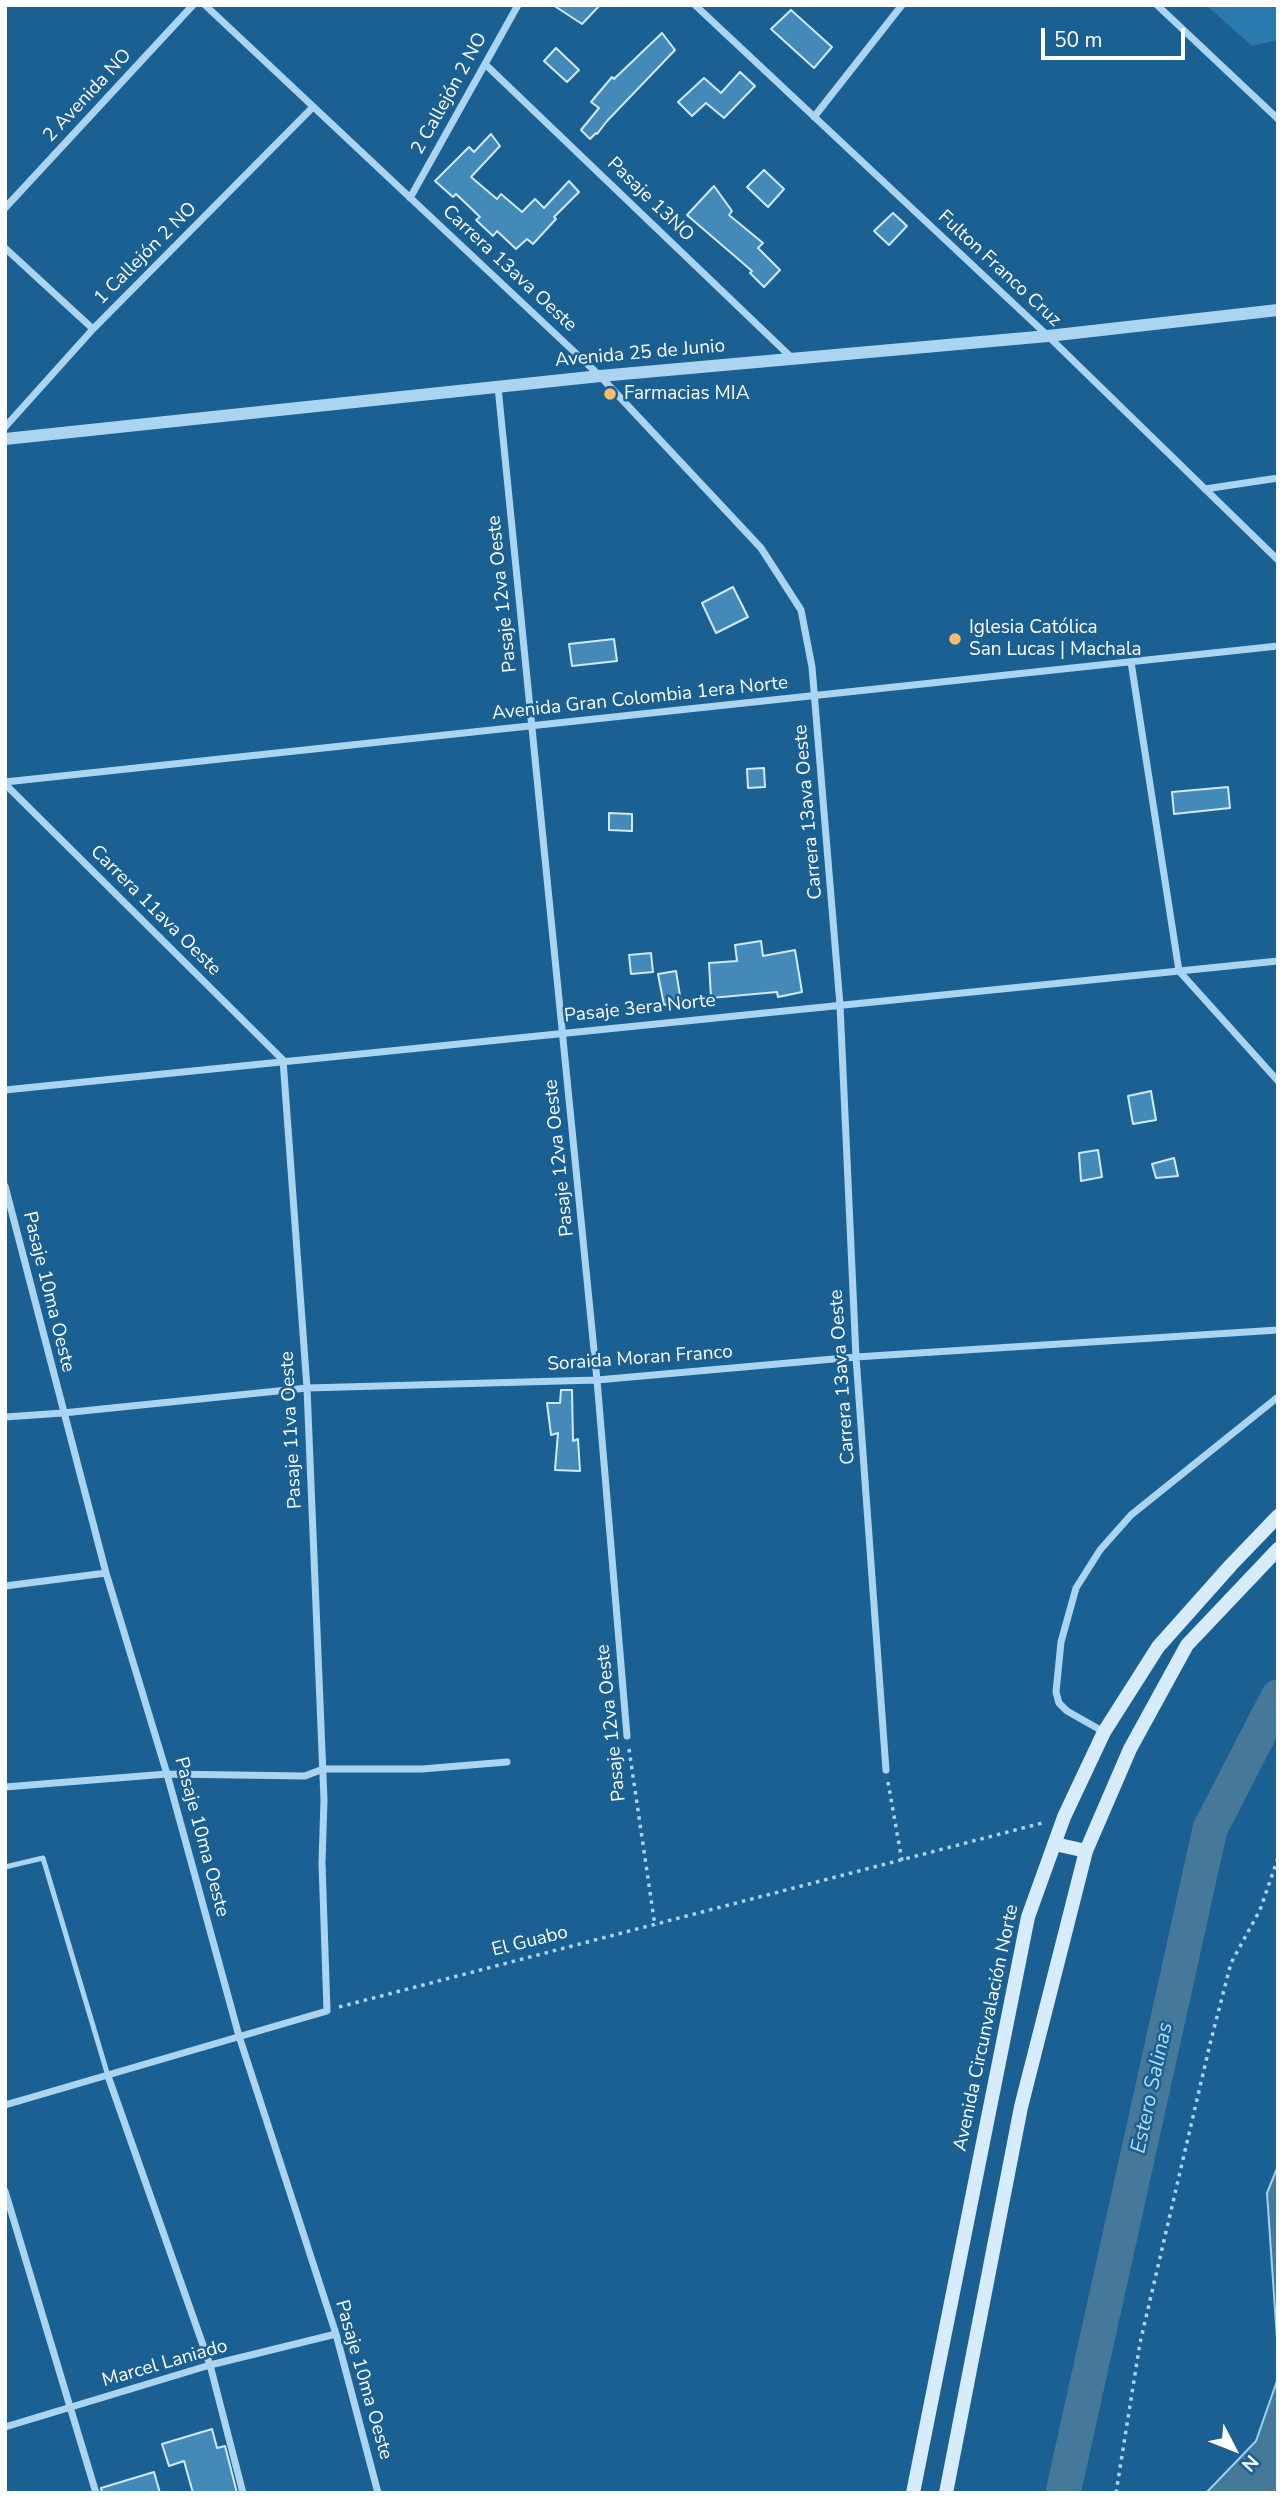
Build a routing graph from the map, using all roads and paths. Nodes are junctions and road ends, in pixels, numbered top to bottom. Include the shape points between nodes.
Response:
1 (193, 5) edge
2 (205, 5) edge
3 (518, 5) edge
4 (695, 5) edge
5 (902, 5) edge
6 (1157, 5) edge
7 (485, 64) junction
8 (313, 107) junction
9 (814, 117) junction
10 (1278, 119) edge
11 (410, 198) junction
12 (5, 208) edge
13 (5, 248) edge
14 (1278, 310) edge
15 (93, 329) junction
16 (1048, 336) junction
17 (793, 359) junction
18 (600, 376) junction
19 (498, 387) junction
20 (5, 428) edge
21 (5, 439) edge
22 (1278, 478) edge
23 (1205, 489) junction
24 (1278, 560) edge
25 (1278, 646) edge
26 (1132, 662) junction
27 (815, 696) junction
28 (532, 726) junction
29 (5, 783) edge
30 (1278, 961) edge
31 (1179, 971) junction
32 (840, 1004) junction
33 (564, 1032) junction
34 (283, 1060) junction
35 (1278, 1081) edge
36 (5, 1090) edge
37 (5, 1186) edge
38 (1278, 1330) edge
39 (856, 1357) junction
40 (597, 1380) junction
41 (307, 1388) junction
42 (1278, 1396) edge
43 (63, 1413) junction
44 (5, 1417) edge
45 (1278, 1516) edge
46 (1278, 1549) edge
47 (106, 1573) junction
48 (5, 1586) edge
49 (1104, 1732) junction
50 (627, 1736) joint
51 (507, 1762) dead end
52 (323, 1769) junction
53 (886, 1770) joint
54 (167, 1774) junction
55 (5, 1787) edge
56 (1064, 1817) junction
57 (1055, 1844) junction
58 (1086, 1851) junction
59 (1278, 1858) edge
60 (902, 1861) junction
61 (5, 1867) edge
62 (654, 1926) junction
63 (327, 2011) junction
64 (239, 2036) junction
65 (108, 2076) junction
66 (5, 2105) edge
67 (5, 2192) edge
68 (336, 2334) junction
69 (210, 2365) junction
70 (71, 2408) junction
71 (5, 2427) edge
72 (96, 2493) edge
73 (243, 2493) edge
74 (378, 2493) edge
75 (913, 2493) edge
76 (946, 2493) edge
77 (1116, 2493) edge

1 - 12 street, 2 Avenida NO
2 - 8 street, Carrera 13ava Oeste
3 - 7 street, 2 Callejón 2 NO
4 - 9 street, Fulton Franco Cruz
5 - 9 street
6 - 10 street
7 - 11 street, 2 Callejón 2 NO
7 - 17 street, Pasaje 13NO
8 - 11 street, Carrera 13ava Oeste
8 - 15 street, 1 Callejón 2 NO
9 - 16 street, Fulton Franco Cruz
11 - 18 street, Carrera 13ava Oeste
13 - 15 street
14 - 16 street, Avenida 25 de Junio
15 - 20 street, 1 Callejón 2 NO
16 - 17 street, Avenida 25 de Junio
16 - 23 street, Fulton Franco Cruz
17 - 18 street, Avenida 25 de Junio
18 - 19 street, Avenida 25 de Junio
18 - 27 street, Carrera 13ava Oeste via 761,548 801,610
19 - 21 street, Avenida 25 de Junio
19 - 28 street, Pasaje 12va Oeste
22 - 23 street
23 - 24 street, Fulton Franco Cruz
25 - 26 street, Avenida Gran Colombia 1era Norte
26 - 27 street, Avenida Gran Colombia 1era Norte
26 - 31 street
27 - 28 street, Avenida Gran Colombia 1era Norte
27 - 32 street, Carrera 13ava Oeste
28 - 29 street, Avenida Gran Colombia 1era Norte
28 - 33 street, Pasaje 12va Oeste
29 - 34 street, Carrera 11ava Oeste
30 - 31 street, Pasaje 3era Norte
31 - 32 street, Pasaje 3era Norte
31 - 35 street
32 - 33 street, Pasaje 3era Norte
32 - 39 street, Carrera 13ava Oeste
33 - 34 street, Pasaje 3era Norte
33 - 40 street, Pasaje 12va Oeste
34 - 36 street, Pasaje 3era Norte
34 - 41 street, Pasaje 11va Oeste
37 - 43 street, Pasaje 10ma Oeste
38 - 39 street, Soraida Moran Franco
39 - 40 street, Soraida Moran Franco
39 - 53 street, Carrera 13ava Oeste
40 - 41 street, Soraida Moran Franco
40 - 50 street, Pasaje 12va Oeste
41 - 43 street, Soraida Moran Franco
41 - 52 street, Pasaje 11va Oeste
42 - 49 street via 1132,1515 1100,1550 1076,1588 1062,1642 1056,1692 1067,1711
43 - 44 street, Soraida Moran Franco
43 - 47 street, Pasaje 10ma Oeste
45 - 49 main road, Avenida Circunvalación Norte via 1158,1647
46 - 58 main road via 1187,1644 1130,1749
47 - 48 street
47 - 54 street, Pasaje 10ma Oeste
49 - 56 main road, Avenida Circunvalación Norte
50 - 62 path, Pasaje 12va Oeste
51 - 52 street via 422,1769
52 - 54 street via 305,1776
52 - 63 street, Pasaje 11va Oeste
53 - 60 path
54 - 55 street
54 - 64 street, Pasaje 10ma Oeste
56 - 57 main road, Avenida Circunvalación Norte
56 - 60 path, El Guabo
57 - 58 main road
57 - 75 main road, Avenida Circunvalación Norte via 1028,1917
58 - 76 main road via 1021,2107
59 - 77 path via 1260,1910 1231,1963 1210,2044 1140,2343
60 - 62 path, El Guabo
61 - 65 lane via 43,1858
62 - 63 path, El Guabo
63 - 64 street
64 - 65 street
64 - 68 street, Pasaje 10ma Oeste
65 - 66 street
65 - 69 street
67 - 70 street
68 - 69 street, Marcel Laniado
68 - 74 street, Pasaje 10ma Oeste
69 - 70 street, Marcel Laniado
69 - 73 street
70 - 71 street, Marcel Laniado
70 - 72 street

